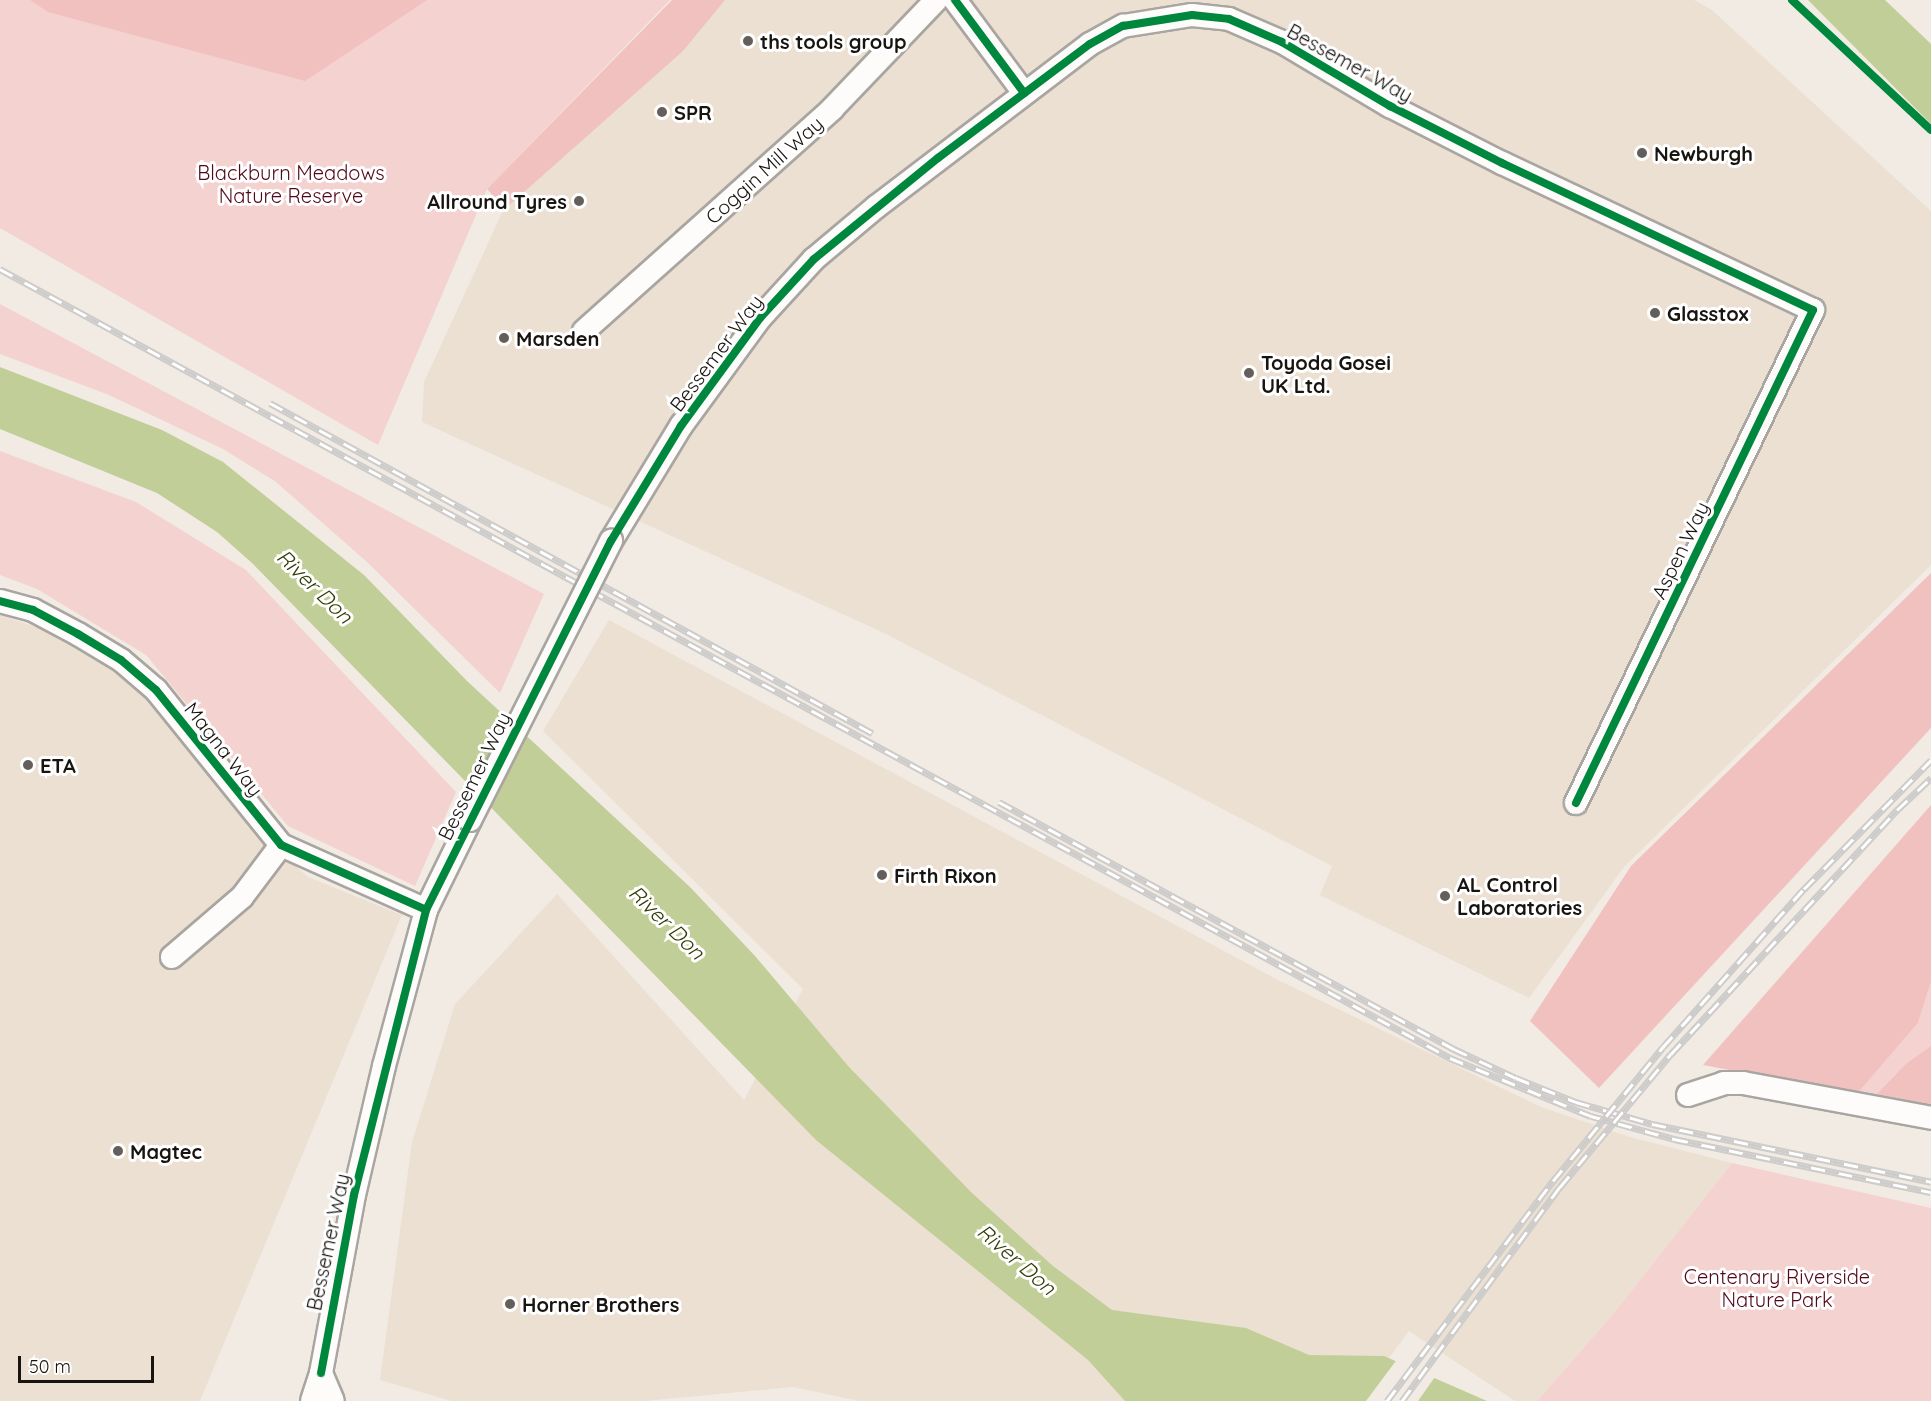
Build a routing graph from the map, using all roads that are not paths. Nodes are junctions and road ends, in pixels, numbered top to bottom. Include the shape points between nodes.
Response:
1 (936, 0) edge
2 (955, 0) edge
3 (1024, 93) junction
4 (1814, 310) joint
5 (584, 331) dead end
6 (0, 601) edge
7 (1576, 803) dead end
8 (281, 845) junction
9 (426, 910) junction
10 (172, 957) dead end
11 (1688, 1095) dead end
12 (1931, 1118) edge
13 (321, 1373) junction
14 (312, 1401) edge
15 (333, 1401) edge

1 - 5 street, Coggin Mill Way via 832,109
2 - 3 street
3 - 4 street, Bessemer Way via 1090,44 1123,26 1192,15 1229,19 1282,42 1390,106 1502,162
3 - 9 street, Bessemer Way, bridge via 814,259 760,318 681,426 611,541
4 - 7 street, Aspen Way
6 - 8 street, Magna Way via 33,610 78,634 121,660 156,690
8 - 9 street, Magna Way
8 - 10 street via 242,897
9 - 13 street, Bessemer Way via 354,1195
11 - 12 street via 1724,1083 1743,1083
13 - 14 street, Bessemer Way
13 - 15 street

